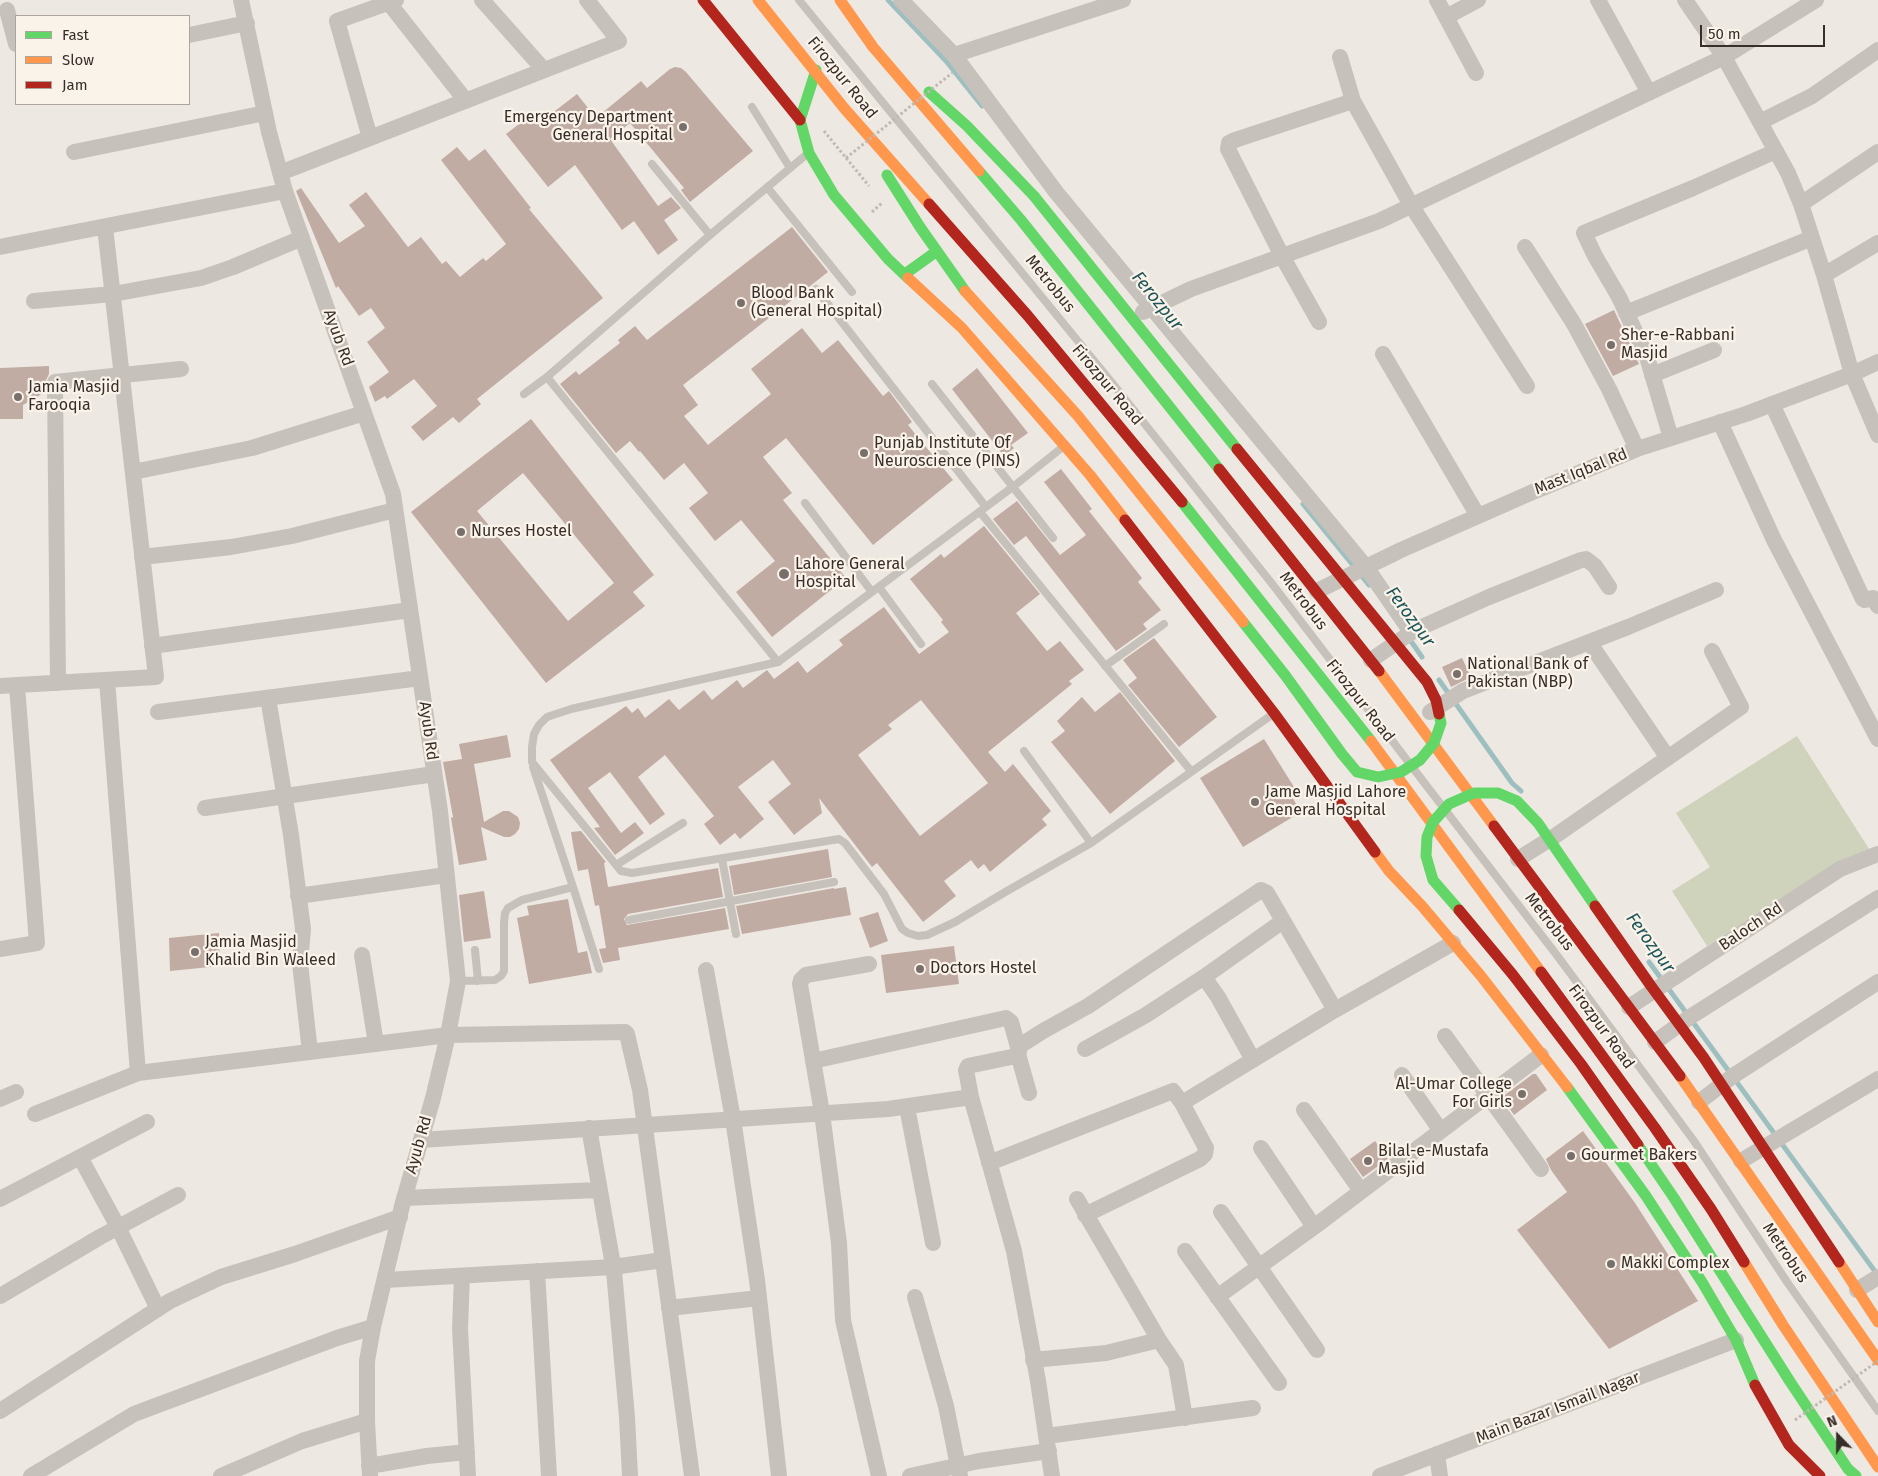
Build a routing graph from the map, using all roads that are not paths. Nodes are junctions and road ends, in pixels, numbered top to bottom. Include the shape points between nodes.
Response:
1 (241, 0) edge
2 (482, 0) edge
3 (587, 0) edge
4 (703, 0) edge
5 (758, 0) edge
6 (800, 0) edge
7 (840, 0) edge
8 (901, 0) edge
9 (1123, 0) edge
10 (1437, 0) edge
11 (1478, 0) edge
12 (1598, 0) edge
13 (1685, 0) edge
14 (1816, 0) edge
15 (385, 2) edge
16 (5, 7) edge
17 (1446, 17) junction
18 (246, 23) junction
19 (190, 35) edge
20 (15, 41) edge
21 (873, 47) junction
22 (1878, 50) edge
23 (954, 55) junction
24 (1340, 57) dead end
25 (1724, 57) junction
26 (544, 70) junction
27 (816, 70) junction
28 (1476, 73) dead end
29 (1649, 93) junction
30 (466, 100) junction
31 (1352, 101) junction
32 (752, 107) dead end
33 (844, 108) junction
34 (265, 113) junction
35 (800, 120) junction
36 (1760, 122) junction
37 (370, 138) junction
38 (1776, 151) junction
39 (74, 152) dead end
40 (809, 152) junction
41 (1878, 152) edge
42 (652, 164) dead end
43 (790, 168) junction
44 (280, 173) junction
45 (767, 188) junction
46 (285, 192) junction
47 (1801, 204) junction
48 (1411, 205) junction
49 (105, 227) junction
50 (710, 235) junction
51 (302, 238) junction
52 (1812, 238) junction
53 (1878, 243) edge
54 (0, 247) edge
55 (1525, 247) dead end
56 (937, 251) junction
57 (1282, 256) junction
58 (905, 274) junction
59 (1824, 275) junction
60 (816, 289) dead end
61 (852, 292) dead end
62 (113, 294) junction
63 (34, 301) dead end
64 (1151, 307) junction
65 (1626, 313) junction
66 (1319, 322) dead end
67 (1110, 334) junction
68 (1714, 350) dead end
69 (1383, 354) dead end
70 (1878, 362) edge
71 (181, 369) dead end
72 (122, 374) junction
73 (1852, 374) junction
74 (1652, 375) junction
75 (547, 377) junction
76 (932, 384) dead end
77 (1527, 386) dead end
78 (524, 394) dead end
79 (1772, 404) junction
80 (364, 413) junction
81 (1720, 422) junction
82 (1878, 435) edge
83 (1671, 438) junction
84 (1065, 446) junction
85 (1637, 449) junction
86 (132, 472) junction
87 (1014, 486) junction
88 (805, 503) dead end
89 (395, 510) junction
90 (983, 510) junction
91 (1478, 516) junction
92 (1053, 538) dead end
93 (142, 557) junction
94 (1366, 567) junction
95 (879, 587) junction
96 (1609, 587) dead end
97 (1716, 590) dead end
98 (1317, 591) junction
99 (872, 592) junction
100 (1878, 606) edge
101 (410, 610) junction
102 (1164, 624) dead end
103 (1411, 632) junction
104 (1589, 642) junction
105 (920, 644) dead end
106 (152, 646) junction
107 (1712, 651) dead end
108 (1371, 660) junction
109 (778, 662) junction
110 (1105, 666) junction
111 (420, 678) junction
112 (107, 680) junction
113 (58, 683) junction
114 (0, 686) edge
115 (17, 686) junction
116 (268, 698) junction
117 (158, 712) dead end
118 (1274, 713) junction
119 (1415, 721) junction
120 (1878, 739) edge
121 (1024, 752) dead end
122 (1668, 758) junction
123 (532, 762) junction
124 (1191, 771) junction
125 (434, 774) junction
126 (285, 798) junction
127 (205, 808) dead end
128 (683, 823) dead end
129 (1091, 843) junction
130 (1878, 854) edge
131 (722, 859) junction
132 (1518, 859) junction
133 (616, 865) junction
134 (446, 875) junction
135 (834, 882) dead end
136 (573, 887) junction
137 (298, 896) junction
138 (1878, 898) edge
139 (730, 901) junction
140 (629, 920) dead end
141 (1283, 921) junction
142 (736, 934) dead end
143 (1453, 943) junction
144 (0, 949) edge
145 (475, 950) dead end
146 (362, 956) dead end
147 (869, 964) dead end
148 (599, 969) dead end
149 (706, 970) dead end
150 (1204, 977) junction
151 (458, 981) junction
152 (478, 981) junction
153 (1878, 982) edge
154 (1629, 1007) junction
155 (1335, 1010) junction
156 (448, 1035) junction
157 (1444, 1036) dead end
158 (1656, 1042) junction
159 (376, 1044) junction
160 (1085, 1049) dead end
161 (1018, 1051) junction
162 (310, 1052) junction
163 (1541, 1055) junction
164 (1253, 1060) junction
165 (813, 1061) junction
166 (138, 1073) junction
167 (1402, 1075) dead end
168 (1878, 1079) edge
169 (16, 1092) dead end
170 (1029, 1093) dead end
171 (1488, 1096) junction
172 (971, 1097) junction
173 (0, 1099) edge
174 (1699, 1102) junction
175 (1182, 1103) junction
176 (907, 1107) junction
177 (1304, 1110) dead end
178 (822, 1113) junction
179 (36, 1114) dead end
180 (733, 1119) junction
181 (147, 1122) dead end
182 (645, 1126) junction
183 (589, 1128) junction
184 (1441, 1131) junction
185 (421, 1140) junction
186 (1261, 1148) dead end
187 (80, 1157) junction
188 (1740, 1161) junction
189 (989, 1163) junction
190 (1541, 1169) dead end
191 (599, 1190) junction
192 (1361, 1191) junction
193 (178, 1195) dead end
194 (0, 1198) edge
195 (404, 1198) junction
196 (1077, 1199) dead end
197 (1221, 1212) dead end
198 (1085, 1215) junction
199 (400, 1217) junction
200 (1314, 1227) junction
201 (118, 1228) junction
202 (933, 1243) dead end
203 (1185, 1251) dead end
204 (663, 1260) junction
205 (613, 1267) junction
206 (1258, 1268) junction
207 (537, 1271) junction
208 (462, 1276) junction
209 (1878, 1278) edge
210 (385, 1280) junction
211 (1858, 1290) junction
212 (0, 1296) edge
213 (915, 1297) dead end
214 (1217, 1297) junction
215 (759, 1298) junction
216 (669, 1308) junction
217 (158, 1309) junction
218 (1878, 1322) edge
219 (373, 1327) junction
220 (1159, 1340) junction
221 (1736, 1340) junction
222 (1317, 1350) dead end
223 (1033, 1360) junction
224 (1878, 1361) edge
225 (1279, 1383) dead end
226 (1253, 1408) dead end
227 (1878, 1411) edge
228 (0, 1412) edge
229 (1185, 1418) junction
230 (366, 1421) junction
231 (1048, 1444) junction
232 (467, 1452) junction
233 (1437, 1454) junction
234 (1878, 1467) edge
235 (369, 1471) edge
236 (959, 1471) edge
237 (31, 1476) edge
238 (221, 1476) edge
239 (468, 1476) edge
240 (549, 1476) edge
241 (630, 1476) edge
242 (692, 1476) edge
243 (779, 1476) edge
244 (879, 1476) edge
245 (910, 1476) edge
246 (1052, 1476) edge
247 (1380, 1476) edge
248 (1440, 1476) edge
249 (1820, 1476) edge
250 (1856, 1476) edge

1 - 18 street, Ayub Rd
2 - 26 street
3 - 26 street via 620,41
4 - 35 main road
5 - 27 main road, Firozpur Road
6 - 227 lane, Metrobus via 1114,384 1560,958 1694,1141 1787,1282
7 - 21 main road, Firozpur Road
8 - 23 street
9 - 23 street
10 - 17 street
11 - 17 street
12 - 29 street
13 - 25 street
14 - 25 street
15 - 30 street
15 - 37 street via 338,21
16 - 20 street
17 - 28 street
18 - 19 street
18 - 34 street, Ayub Rd
21 - 56 main road, bridge via 906,71 967,126 1034,196 1428,682 1436,700 1440,723 1434,743 1420,760 1401,772 1378,777 1357,772 1279,668 1078,416 965,290
21 - 67 main road, Firozpur Road via 1021,220
22 - 36 street via 1812,96
23 - 64 street via 1056,192
24 - 31 street
25 - 29 street
25 - 36 street
26 - 30 street
27 - 33 main road, Firozpur Road
27 - 35 main road
29 - 48 street
30 - 37 street
31 - 48 street
31 - 57 street via 1229,143 1228,148
32 - 43 lane
33 - 56 main road
33 - 234 main road, Firozpur Road via 1028,316 1156,469 1375,746 1655,1128
34 - 39 street
34 - 44 street, Ayub Rd
35 - 40 main road
36 - 38 street
37 - 44 street
38 - 47 street
38 - 65 street via 1584,233
40 - 43 lane
40 - 58 main road via 834,195 888,259
41 - 47 street
42 - 50 lane
43 - 45 lane
44 - 46 street, Ayub Rd
45 - 50 lane
45 - 61 lane
46 - 49 street
46 - 51 street, Ayub Rd
47 - 52 street
48 - 57 street via 1379,221
48 - 77 street
49 - 54 street
49 - 62 street
50 - 75 lane
51 - 62 street via 201,278
51 - 80 street, Ayub Rd
52 - 59 street
52 - 65 street
53 - 59 street
55 - 85 street via 1578,332
56 - 58 main road
57 - 64 street
57 - 66 street
58 - 84 main road via 962,328
59 - 73 street
60 - 90 lane
62 - 63 street
62 - 72 street
64 - 67 street
64 - 94 street
65 - 74 street
67 - 98 main road, Firozpur Road
68 - 74 street
69 - 91 street
70 - 73 street, Mast Iqbal Rd
71 - 72 street
72 - 86 street
72 - 113 street via 55,382
73 - 79 street, Mast Iqbal Rd
73 - 82 street
74 - 83 street
75 - 78 lane
75 - 109 lane
76 - 87 lane
79 - 81 street, Mast Iqbal Rd
79 - 100 street via 1863,599 1873,598
80 - 86 street via 252,448
80 - 89 street, Ayub Rd via 393,494
81 - 83 street, Mast Iqbal Rd
81 - 120 street via 1774,540
83 - 85 street, Mast Iqbal Rd
84 - 87 lane
84 - 118 main road
85 - 91 street, Mast Iqbal Rd
86 - 93 street
87 - 90 lane
87 - 92 lane
88 - 99 lane
89 - 93 street via 292,536
89 - 101 street, Ayub Rd
90 - 95 lane
90 - 110 lane
91 - 94 street, Mast Iqbal Rd
93 - 106 street
94 - 98 street, Mast Iqbal Rd
94 - 103 street
95 - 99 lane
95 - 105 lane
96 - 103 street via 1596,566 1586,559
97 - 104 street
98 - 108 main road, Firozpur Road
99 - 109 lane
101 - 106 street
101 - 111 street, Ayub Rd
102 - 110 lane
103 - 108 street
104 - 119 street via 1463,692
104 - 122 street
106 - 112 street via 156,677
107 - 122 street via 1741,707
108 - 119 main road, Firozpur Road
109 - 123 lane via 547,717 534,734
110 - 124 lane
111 - 116 street
111 - 125 street, Ayub Rd
112 - 113 street
112 - 166 street
113 - 115 street
114 - 115 street
115 - 144 street via 37,944
116 - 117 street
116 - 126 street
118 - 124 lane
118 - 143 main road via 1389,871
119 - 132 main road, Firozpur Road
121 - 129 lane
122 - 132 street
123 - 133 lane
123 - 136 lane
124 - 129 lane
125 - 126 street
125 - 134 street, Ayub Rd
126 - 127 street
126 - 137 street
128 - 133 lane
129 - 131 lane via 955,922 918,936 902,929 884,894 839,839
130 - 154 street, Baloch Rd via 1840,869
131 - 133 lane via 632,874
131 - 139 lane
132 - 154 main road, Firozpur Road
134 - 137 street
134 - 151 street, Ayub Rd
135 - 139 lane
136 - 148 lane
136 - 152 lane via 522,900 508,908 504,923 504,971 494,980
137 - 162 street via 303,929 300,963
138 - 158 street
139 - 140 lane
139 - 142 lane
141 - 150 street
141 - 155 street
141 - 161 street via 1267,893 1256,891 1088,1006 1043,1031
143 - 155 street
143 - 163 main road
145 - 152 lane
146 - 159 street
147 - 165 street via 806,975 802,980 800,984
149 - 180 street
150 - 160 street
150 - 164 street
151 - 152 lane
151 - 156 street, Ayub Rd
153 - 174 street via 1733,1076
154 - 158 main road, Firozpur Road
155 - 164 street
156 - 159 street
156 - 182 street via 625,1032 630,1037
156 - 185 street, Ayub Rd
157 - 171 street
158 - 174 main road, Firozpur Road
159 - 162 street
161 - 165 street via 1011,1022 1006,1018
161 - 170 street
161 - 172 street via 968,1066
162 - 166 street
163 - 171 street
163 - 221 main road via 1646,1196
164 - 175 street
165 - 178 street
166 - 179 street
167 - 184 street
168 - 188 street
169 - 173 street
171 - 184 street
171 - 190 street
172 - 176 street
172 - 189 street
174 - 188 main road, Firozpur Road
175 - 189 street via 1175,1093 1170,1092
175 - 198 street via 1206,1148 1205,1154
176 - 178 street
176 - 202 street
177 - 192 street
178 - 180 street
178 - 244 street via 839,1243 843,1320
180 - 182 street
180 - 215 street
181 - 187 street
182 - 183 street
182 - 204 street
183 - 185 street
183 - 191 street
184 - 192 street
185 - 195 street, Ayub Rd
186 - 200 street
187 - 194 street
187 - 201 street
188 - 224 main road, Firozpur Road
189 - 223 street via 1014,1250
191 - 195 street
191 - 205 street
192 - 200 street
193 - 201 street
195 - 199 street, Ayub Rd
196 - 198 street
197 - 206 street
198 - 220 street
199 - 210 street, Ayub Rd
199 - 217 street via 287,1257 221,1276
200 - 206 street
201 - 212 street
201 - 217 street
203 - 214 street
204 - 205 street
204 - 216 street
205 - 207 street
205 - 241 street
206 - 214 street
206 - 222 street
207 - 208 street
207 - 240 street
208 - 210 street
208 - 232 street via 460,1329
209 - 211 street
210 - 219 street, Ayub Rd
211 - 218 main road
211 - 250 main road, bridge via 1704,1058 1538,823 1517,801 1498,793 1474,793 1449,804 1427,837 1426,856 1432,880 1513,975 1602,1094 1674,1198 1848,1469
213 - 236 street via 946,1406
214 - 225 street
215 - 216 street
215 - 243 street
216 - 242 street
217 - 228 street
219 - 230 street, Ayub Rd via 367,1361
219 - 237 street via 134,1414
220 - 223 street via 1106,1353
220 - 229 street via 1176,1365
221 - 233 street, Main Bazar Ismail Nagar
221 - 249 main road via 1759,1395 1789,1445
223 - 231 street
226 - 229 street
229 - 231 street
230 - 235 street, Ayub Rd
230 - 238 street via 302,1441
231 - 236 street
231 - 246 street
232 - 235 street via 428,1456
232 - 239 street
233 - 247 street, Main Bazar Ismail Nagar
233 - 248 street
236 - 245 street

